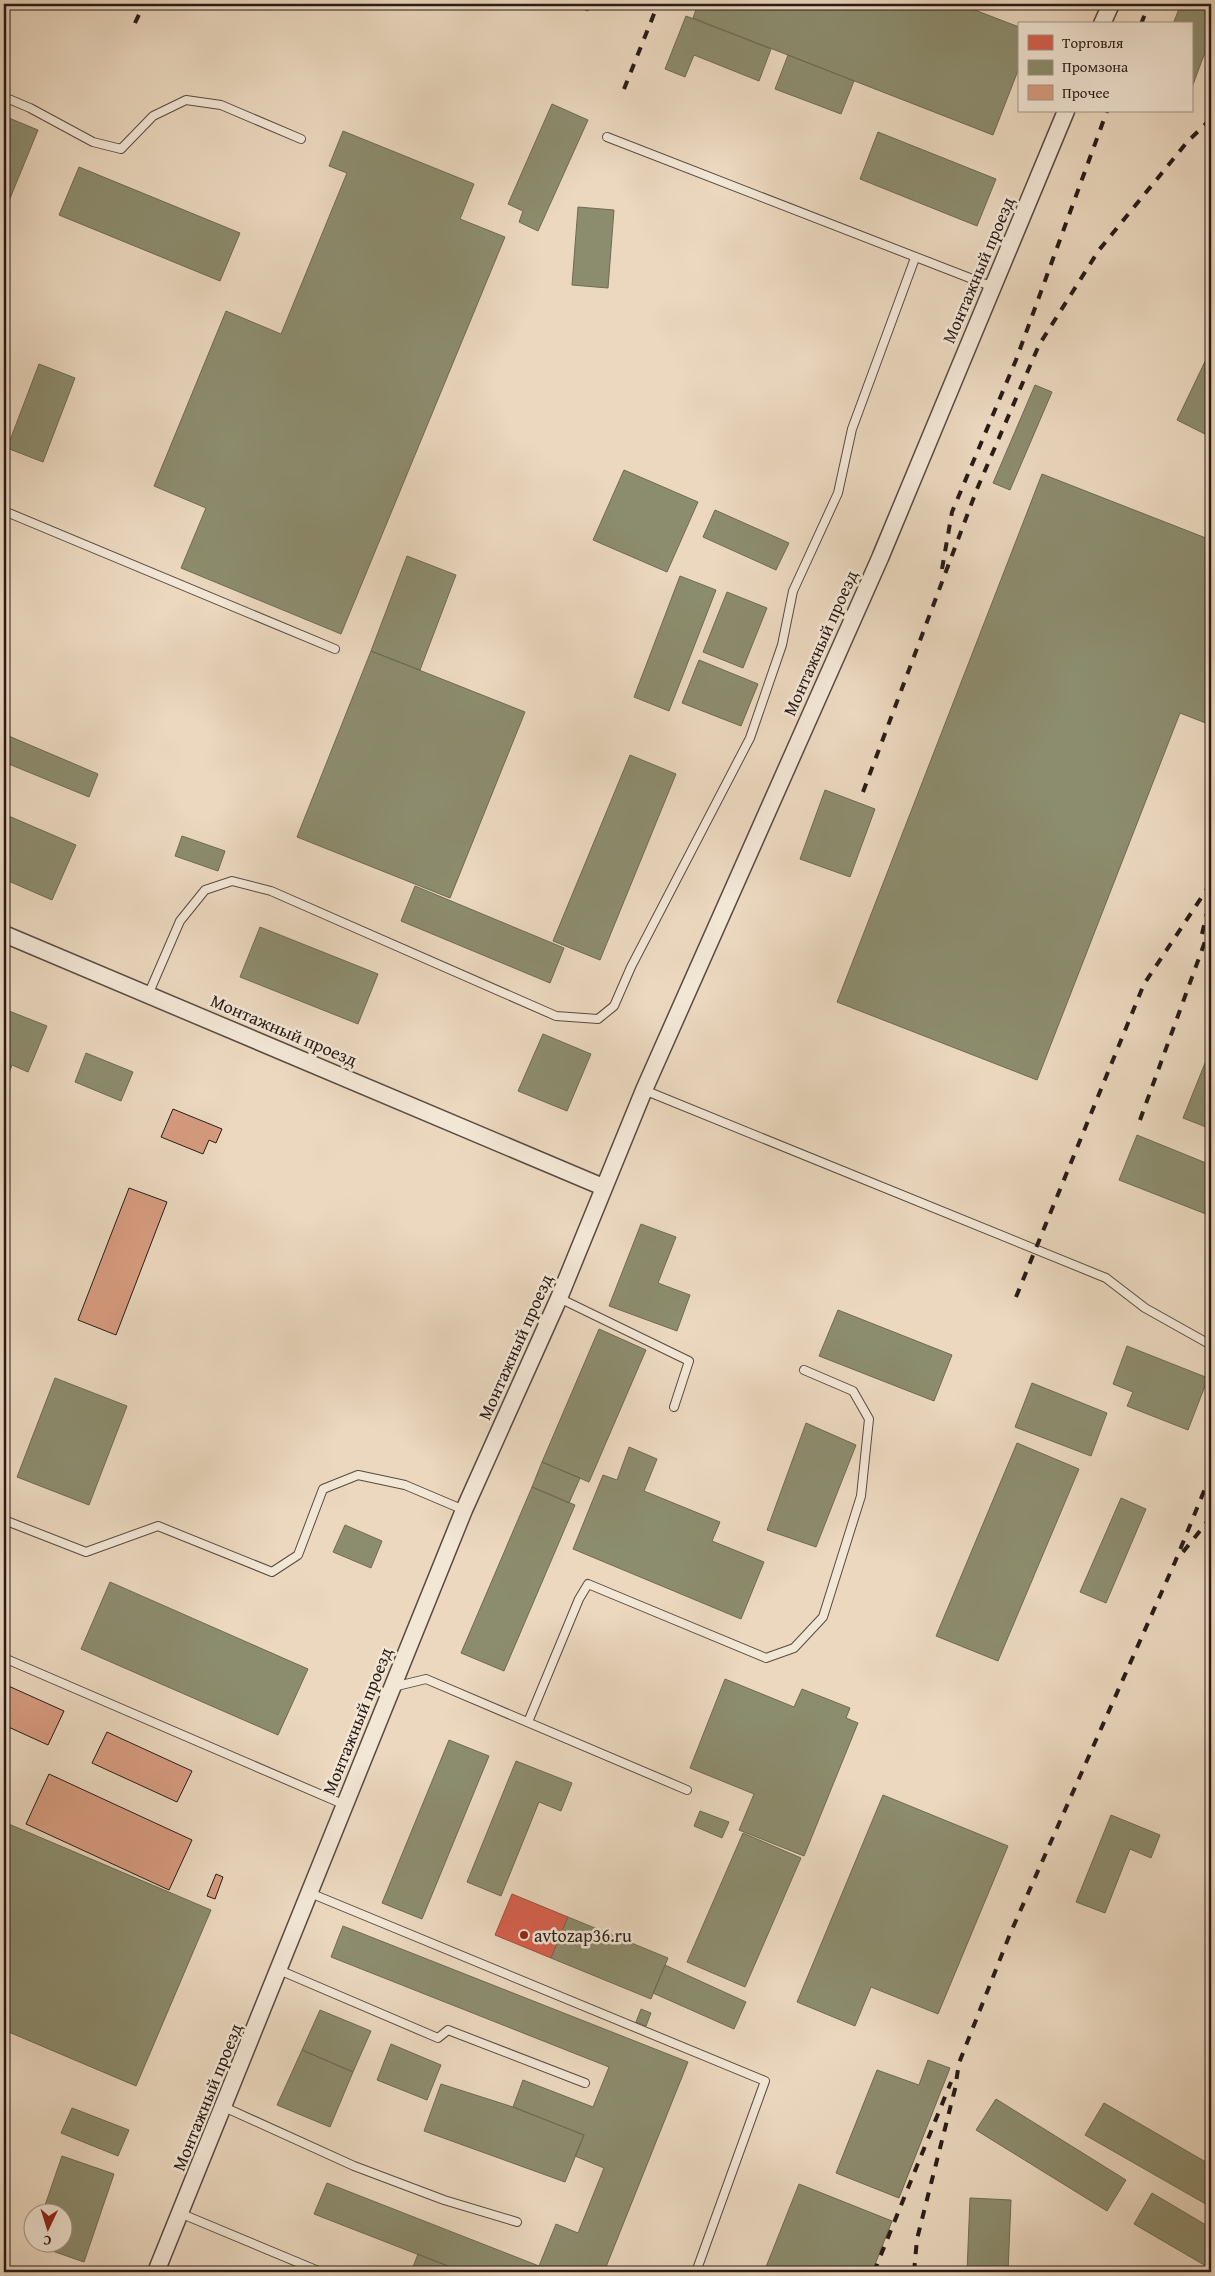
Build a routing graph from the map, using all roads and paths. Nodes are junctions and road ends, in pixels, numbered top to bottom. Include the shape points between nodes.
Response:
1 (1111, 4) edge
2 (1103, 22) edge
3 (4, 97) edge
4 (1066, 112) edge
5 (607, 137) dead end
6 (301, 139) dead end
7 (915, 258) junction
8 (993, 287) junction
9 (4, 511) edge
10 (335, 649) dead end
11 (4, 934) edge
12 (148, 995) junction
13 (644, 1090) junction
14 (603, 1187) junction
15 (559, 1298) junction
16 (1211, 1345) edge
17 (804, 1370) dead end
18 (674, 1406) dead end
19 (464, 1510) junction
20 (4, 1520) edge
21 (4, 1658) edge
22 (392, 1688) junction
23 (528, 1722) junction
24 (687, 1790) dead end
25 (345, 1805) junction
26 (310, 1893) junction
27 (279, 1970) junction
28 (584, 2083) dead end
29 (224, 2107) junction
30 (182, 2214) junction
31 (517, 2222) dead end
32 (156, 2272) edge
33 (321, 2272) edge
34 (696, 2272) edge

1 - 2 street
3 - 6 lane via 93,142 121,149 153,116 186,100 220,105
4 - 8 street, Монтажный проезд
5 - 7 lane
7 - 8 lane
7 - 12 lane via 852,429 838,493 793,591 782,646 750,738 614,1006 598,1019 556,1016 271,892 232,881 205,890 180,922
8 - 13 street, Монтажный проезд via 880,558
9 - 10 lane
11 - 12 street, Монтажный проезд
12 - 14 street, Монтажный проезд
13 - 14 street, Монтажный проезд
13 - 16 lane via 1106,1278 1145,1308
14 - 15 street, Монтажный проезд
15 - 18 lane via 689,1361
15 - 19 street, Монтажный проезд
17 - 23 lane via 853,1391 869,1419 861,1496 823,1617 794,1648 766,1658 588,1584 579,1598
19 - 20 lane via 406,1485 358,1475 324,1489 298,1555 272,1572 158,1526 86,1552
19 - 22 street, Монтажный проезд
21 - 25 lane
22 - 23 lane via 426,1679
22 - 25 street, Монтажный проезд
23 - 24 lane
25 - 26 street, Монтажный проезд
26 - 27 street, Монтажный проезд
26 - 34 lane via 765,2081
27 - 28 lane via 438,2038 448,2030
27 - 29 street, Монтажный проезд
29 - 30 street, Монтажный проезд
29 - 31 lane via 354,2166 444,2200
30 - 32 street, Монтажный проезд
30 - 33 lane

